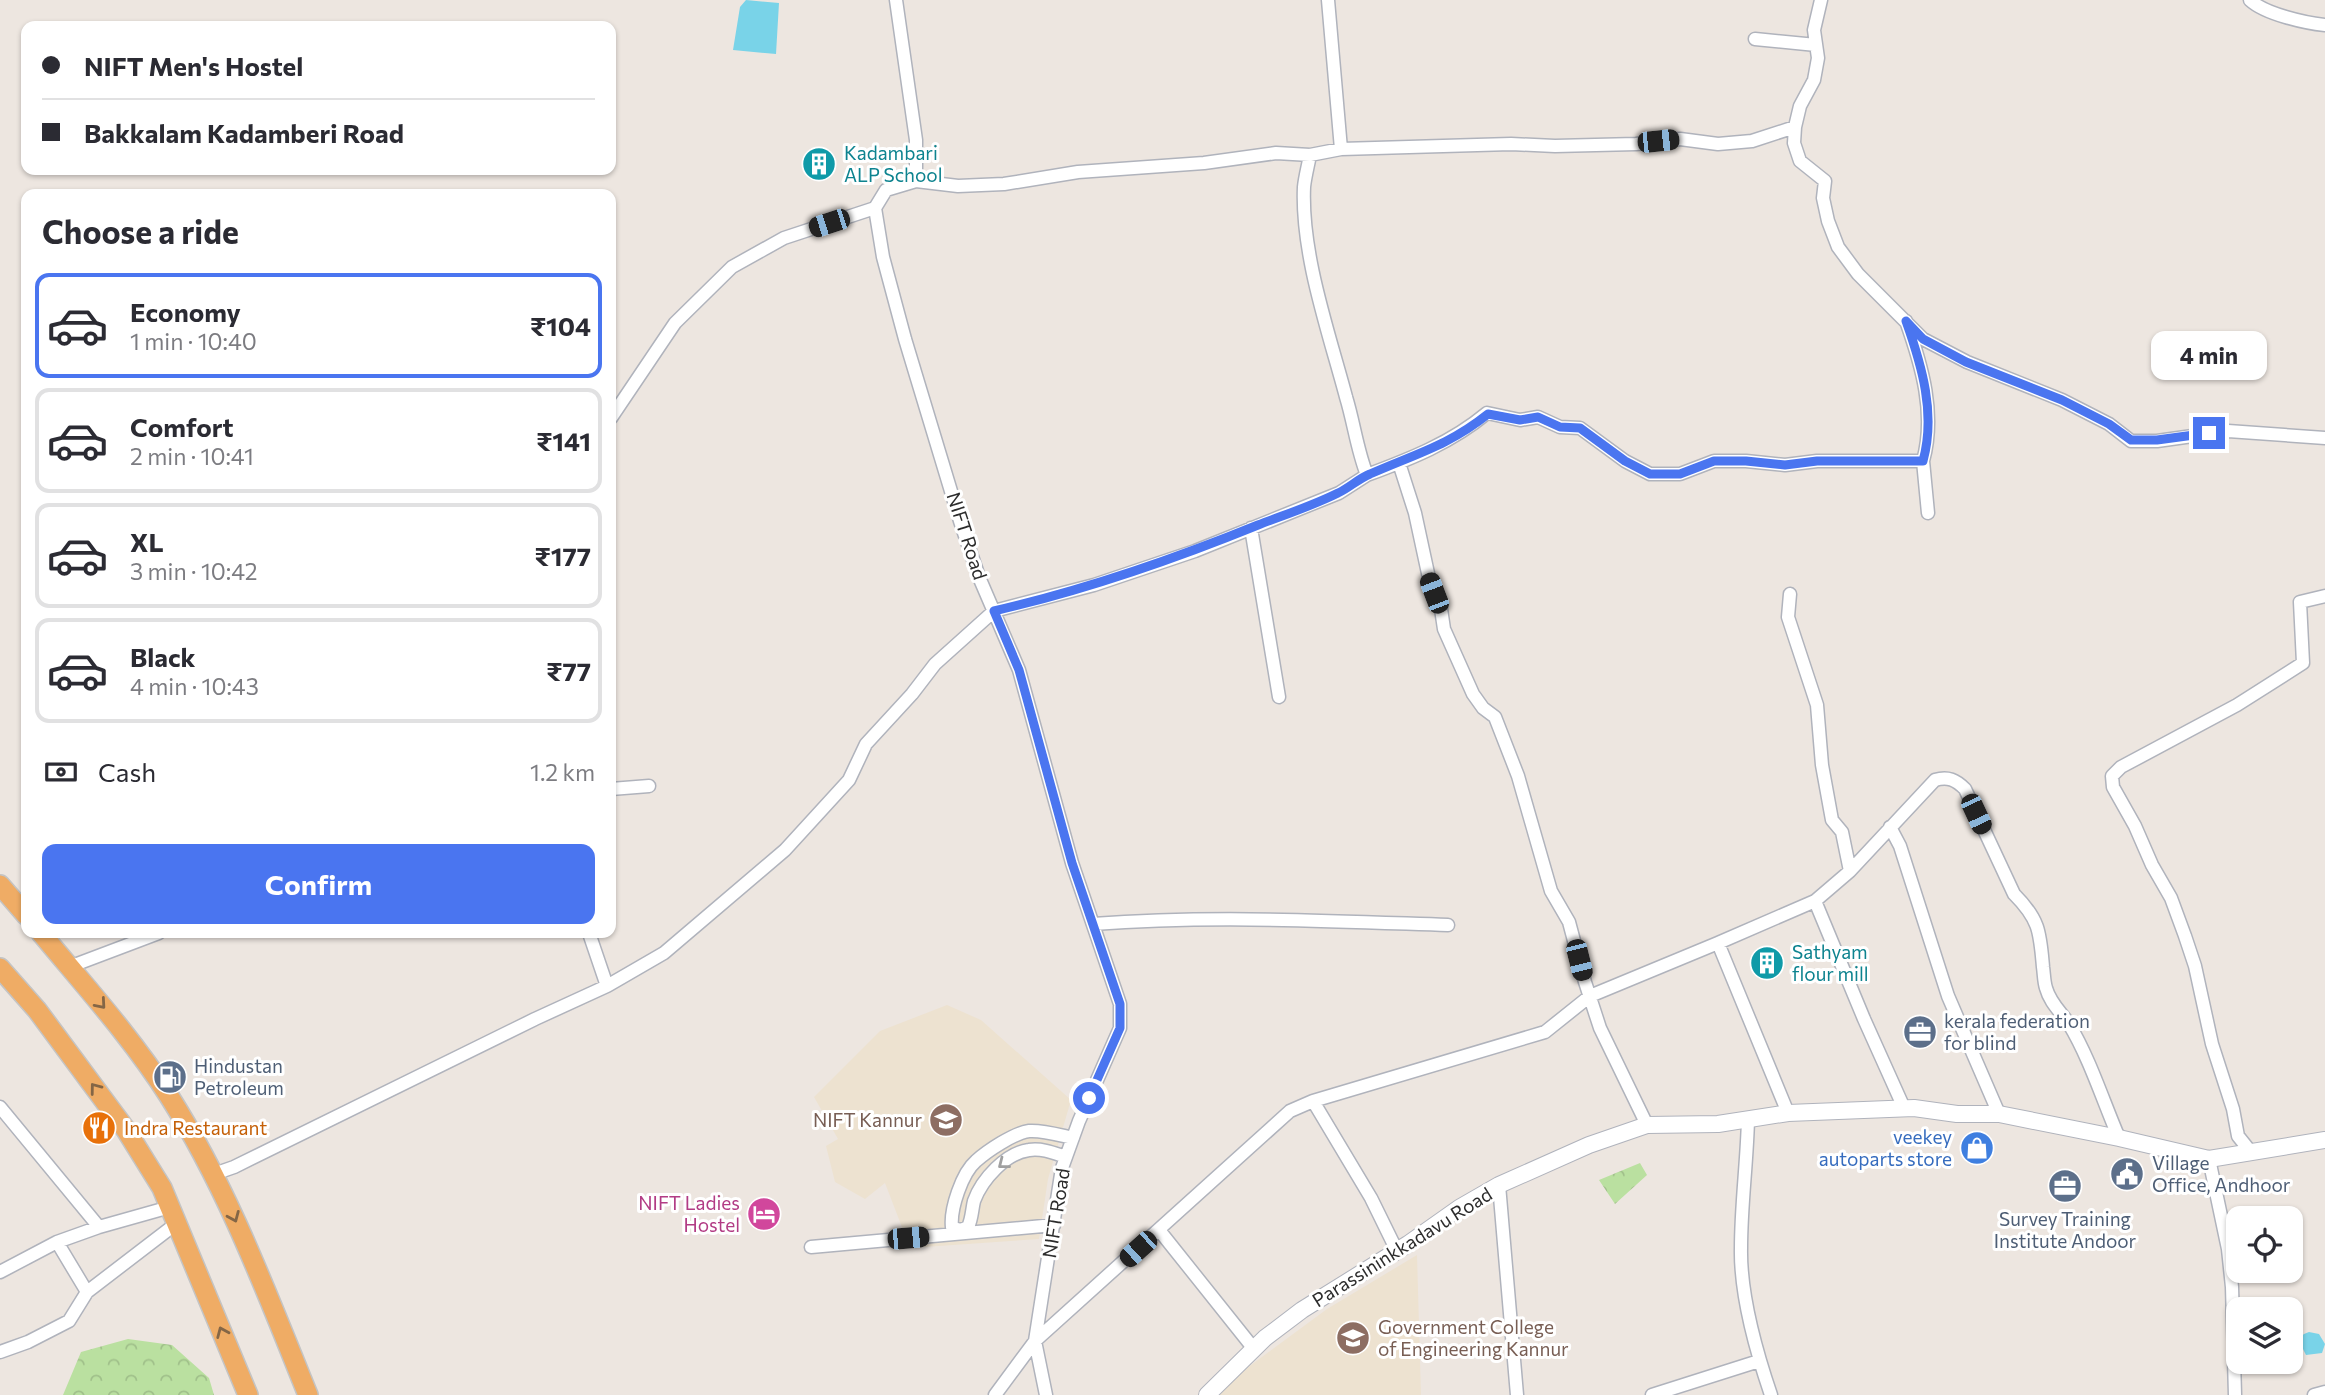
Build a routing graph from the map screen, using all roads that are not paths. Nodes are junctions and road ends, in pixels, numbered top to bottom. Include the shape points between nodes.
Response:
1 (896, 0) edge
2 (1328, 0) edge
3 (1821, 0) edge
4 (2250, 0) edge
5 (2325, 25) edge
6 (1755, 39) dead end
7 (1816, 45) junction
8 (1795, 127) junction
9 (1341, 149) junction
10 (1310, 155) junction
11 (916, 181) junction
12 (874, 208) junction
13 (1906, 321) junction
14 (616, 412) edge
15 (2325, 438) edge
16 (1923, 461) junction
17 (1399, 463) junction
18 (1367, 475) junction
19 (1928, 513) dead end
20 (1251, 528) junction
21 (1790, 594) dead end
22 (2325, 596) edge
23 (994, 611) junction
24 (1279, 697) dead end
25 (649, 786) dead end
26 (616, 789) edge
27 (1890, 827) junction
28 (1850, 871) junction
29 (0, 885) edge
30 (1815, 901) junction
31 (21, 909) edge
32 (1093, 924) junction
33 (1448, 925) dead end
34 (45, 938) edge
35 (146, 938) edge
36 (591, 938) edge
37 (1718, 943) junction
38 (69, 967) junction
39 (0, 968) edge
40 (607, 986) junction
41 (1590, 996) junction
42 (1313, 1101) junction
43 (0, 1107) edge
44 (1904, 1108) junction
45 (1788, 1113) junction
46 (1999, 1114) junction
47 (1748, 1119) junction
48 (1647, 1125) junction
49 (1073, 1138) junction
50 (2119, 1138) junction
51 (2325, 1140) edge
52 (2250, 1152) junction
53 (1066, 1157) junction
54 (2209, 1159) junction
55 (214, 1174) junction
56 (1499, 1185) junction
57 (173, 1215) junction
58 (1054, 1225) junction
59 (99, 1227) junction
60 (1159, 1230) junction
61 (57, 1242) junction
62 (811, 1247) dead end
63 (1397, 1251) junction
64 (0, 1272) edge
65 (87, 1292) junction
66 (1035, 1341) junction
67 (1254, 1349) junction
68 (0, 1352) edge
69 (1759, 1361) junction
70 (2325, 1392) edge
71 (1666, 1393) edge
72 (248, 1395) edge
73 (308, 1395) edge
74 (995, 1395) edge
75 (1046, 1395) edge
76 (1207, 1395) edge
77 (1517, 1395) edge
78 (1652, 1395) edge
79 (1771, 1395) edge
80 (2235, 1395) edge
81 (2314, 1395) edge

1 - 11 street via 916,139
2 - 9 street
3 - 7 street via 1814,30
4 - 5 street via 2292,19
6 - 7 street
7 - 8 street via 1814,79
8 - 9 street via 1752,141 1718,144 1680,139 1636,144
8 - 13 street via 1800,161 1825,181 1825,209 1838,247 1858,274
9 - 10 street
10 - 11 street via 1276,153 1078,172 1004,184 958,186
10 - 18 street via 1304,186 1305,219 1316,285
11 - 12 street via 886,190
12 - 14 street via 784,238 732,267 675,323
12 - 23 street, NIFT Road via 905,339 960,520
13 - 15 street via 1923,339 1966,362 2062,400 2131,440 2228,431
13 - 16 street via 1927,391 1928,443
16 - 17 street via 1785,465 1714,461 1680,474 1650,474 1580,428 1560,427 1538,417 1520,420 1488,414 1440,446
16 - 19 street
17 - 18 street
17 - 41 street via 1444,629 1474,695 1494,717 1518,776 1551,891 1569,922
18 - 20 street via 1339,493
20 - 23 street via 1094,585
20 - 24 street
21 - 28 street via 1788,617 1817,705 1832,820 1842,832
22 - 52 street via 2300,602 2304,663 2112,776 2113,787 2171,898 2185,936 2238,1136
23 - 32 street, NIFT Road via 1019,670
23 - 40 street via 935,664 866,744 849,780 785,849 664,953
25 - 26 street
27 - 28 street
27 - 46 street via 1948,996
27 - 50 street via 1935,780 1951,779 1965,789 2014,894 2036,922 2046,988 2087,1062
28 - 30 street
29 - 31 highway
30 - 37 street
30 - 44 street
32 - 33 street via 1267,919
32 - 49 street, NIFT Road via 1120,1004 1120,1028
34 - 38 highway
35 - 38 street
36 - 40 street
37 - 41 street
37 - 45 street
38 -> 55 highway via 143,1058
57 -> 39 highway via 126,1130
40 - 55 street
41 - 42 street via 1545,1032
41 - 48 street via 1600,1028
42 - 60 street via 1290,1111
42 - 63 street
43 - 59 street
44 - 45 main road, Parassininkkadavu Road
44 - 46 main road, Parassininkkadavu Road
45 - 47 main road, Parassininkkadavu Road
46 - 50 main road, Parassininkkadavu Road
47 - 48 main road, Parassininkkadavu Road
47 - 69 street via 1741,1249 1745,1296
48 - 56 main road, Parassininkkadavu Road via 1589,1144
49 - 53 street, NIFT Road
53 -> 49 street via 1030,1149 1006,1160 980,1189 968,1227 952,1227 951,1213 974,1162 1029,1131
50 - 54 main road, Parassininkkadavu Road
51 - 52 main road, Parassininkkadavu Road
52 - 54 main road, Parassininkkadavu Road
53 - 58 street, NIFT Road
54 - 80 street via 2228,1249
55 -> 73 highway
56 - 63 main road, Parassininkkadavu Road
56 - 77 street
57 - 59 street
57 - 65 street
72 -> 57 highway
58 - 62 street
58 - 66 street, NIFT Road
59 - 61 street
60 - 66 street
60 - 67 street
61 - 64 street
61 - 65 street
63 - 67 main road, Parassininkkadavu Road via 1302,1310
65 - 68 street via 69,1321
66 - 74 street
66 - 75 street, NIFT Road
67 - 76 main road, Parassininkkadavu Road
69 - 71 street
69 - 79 street
70 - 81 street
71 - 78 street

